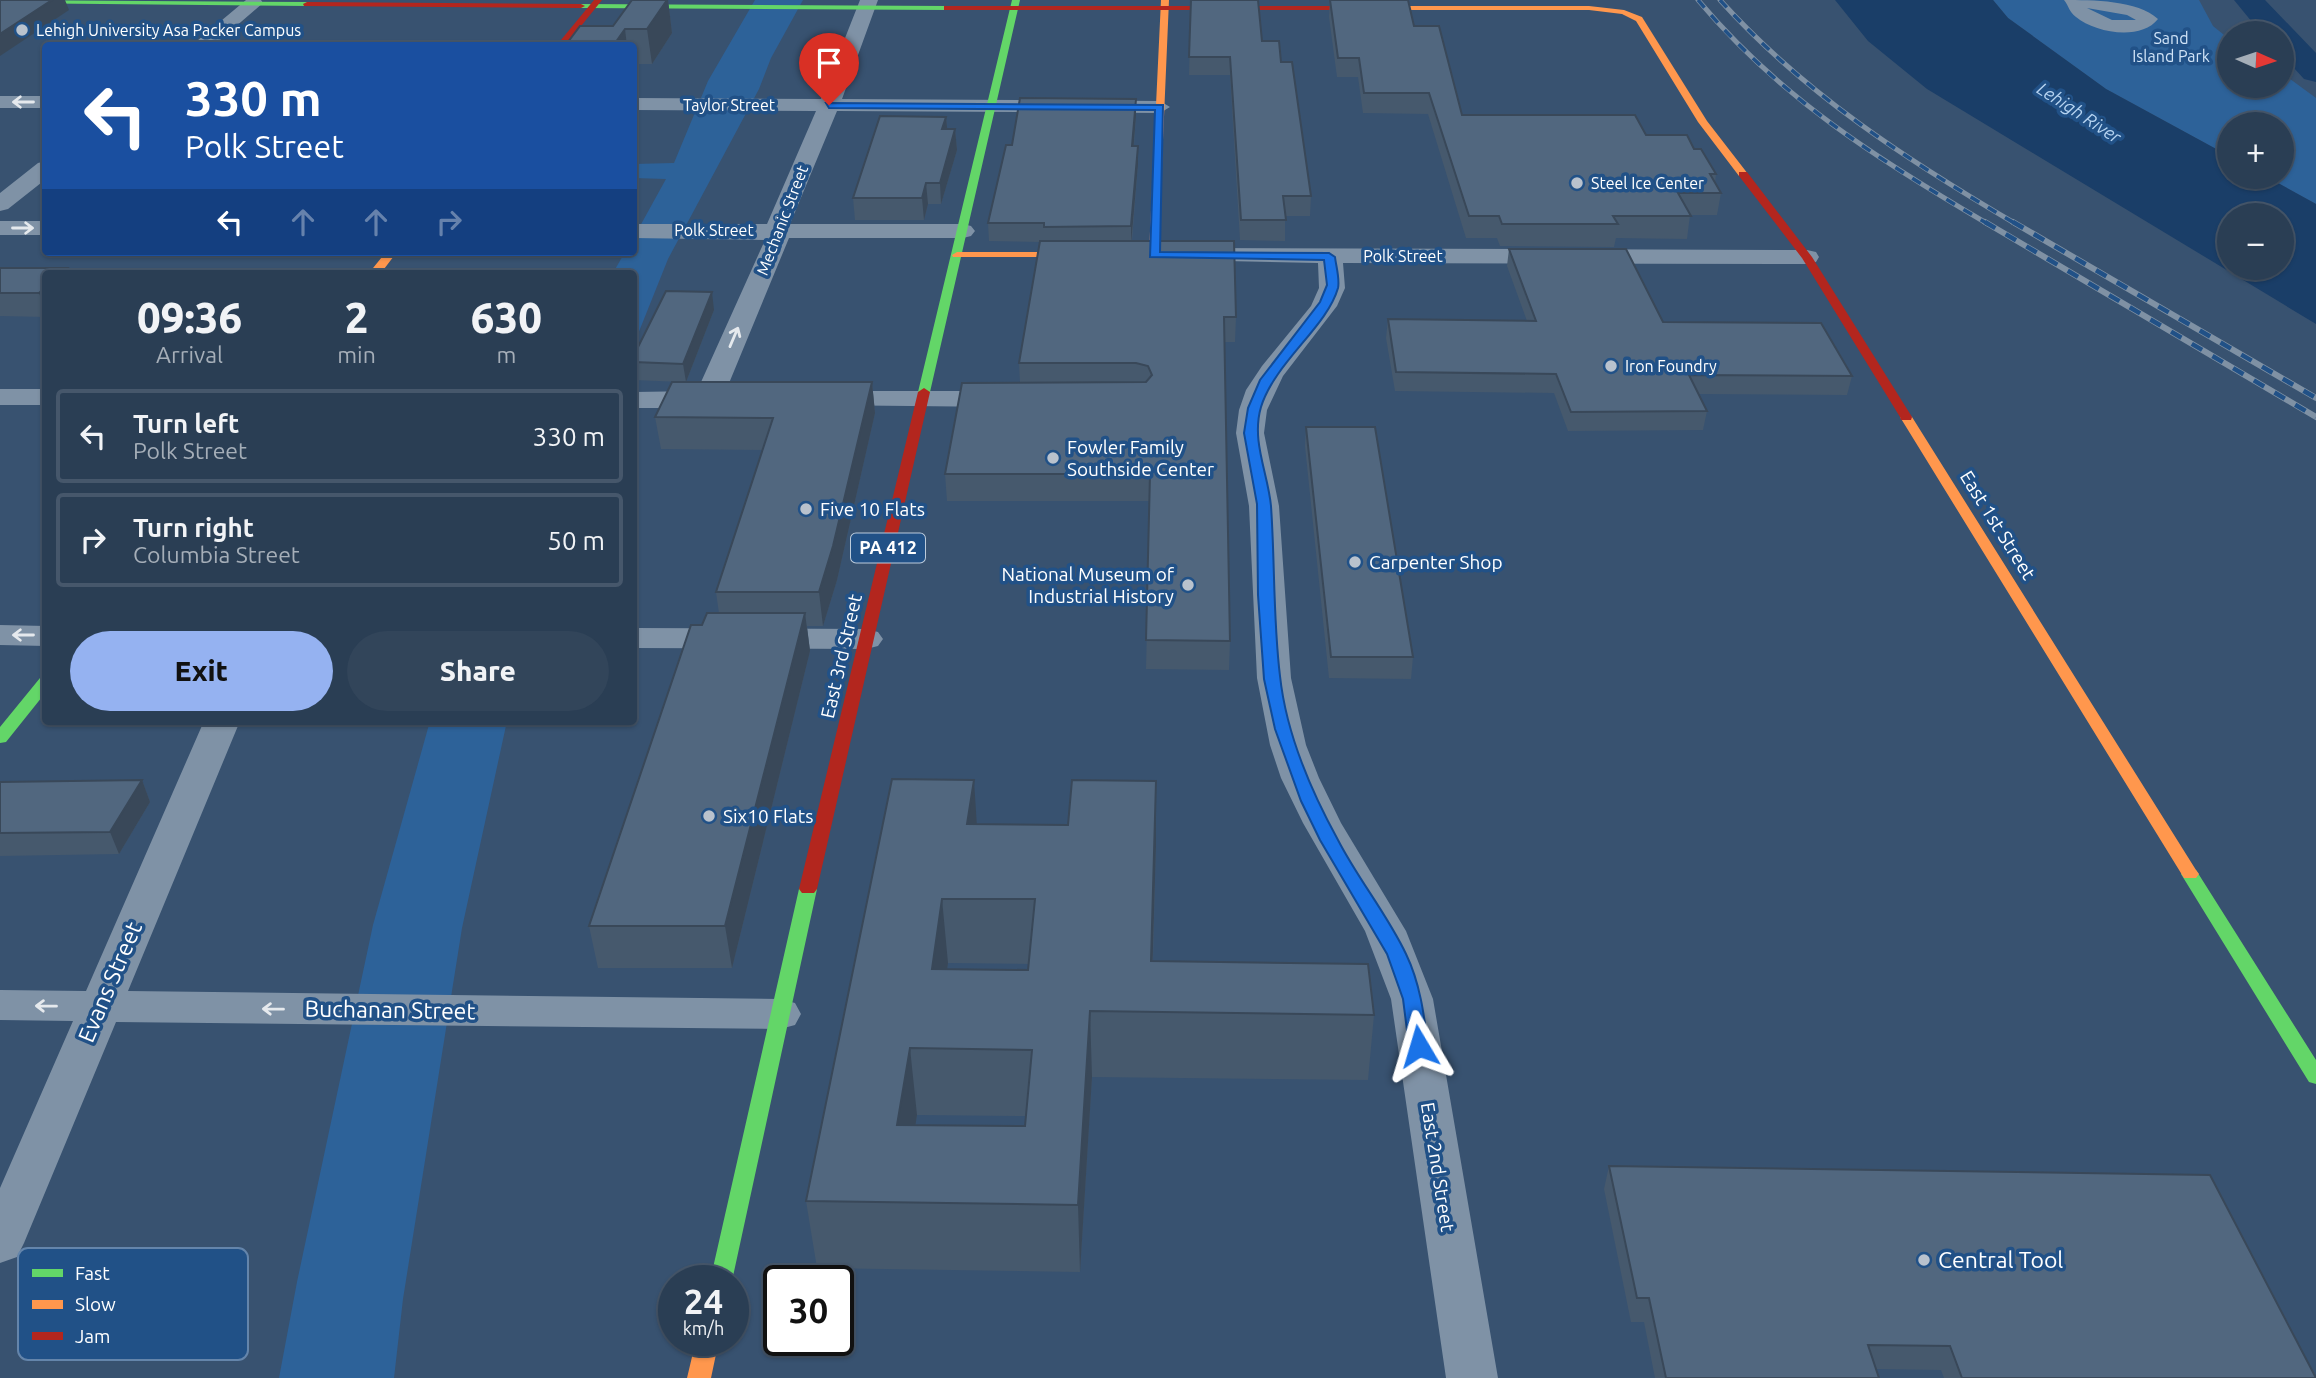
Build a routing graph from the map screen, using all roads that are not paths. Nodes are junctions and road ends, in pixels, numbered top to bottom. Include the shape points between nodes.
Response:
1 (0, 1) edge
2 (256, 2) edge
3 (411, 2) edge
4 (596, 3) edge
5 (1015, 3) edge
6 (867, 4) edge
7 (1165, 4) edge
8 (206, 42) edge
9 (563, 42) edge
10 (0, 102) edge
11 (42, 102) edge
12 (637, 104) edge
13 (829, 105) junction
14 (992, 106) junction
15 (1160, 107) junction
16 (42, 171) edge
17 (0, 204) edge
18 (0, 228) edge
19 (42, 228) edge
20 (776, 230) junction
21 (637, 231) edge
22 (963, 231) junction
23 (957, 255) junction
24 (1154, 255) junction
25 (389, 256) edge
26 (1329, 257) junction
27 (1807, 257) junction
28 (377, 270) edge
29 (0, 397) edge
30 (42, 397) edge
31 (801, 399) edge
32 (923, 399) junction
33 (1029, 399) edge
34 (637, 400) edge
35 (0, 635) edge
36 (42, 636) edge
37 (647, 638) edge
38 (866, 639) junction
39 (42, 686) edge
40 (220, 725) edge
41 (0, 738) edge
42 (0, 1005) edge
43 (100, 1007) junction
44 (780, 1014) junction
45 (2316, 1077) edge
46 (0, 1243) edge
47 (725, 1265) edge
48 (704, 1356) edge
49 (699, 1378) edge
50 (1472, 1378) edge

1 - 2 main road
2 - 3 main road
2 - 8 street
3 - 4 main road
4 - 6 main road
4 - 9 main road
5 - 6 main road
5 - 7 main road
5 - 14 main road, East 3rd Street / PA 412
6 - 13 street, Mechanic Street
7 - 15 main road
7 - 27 main road, East 1st Street via 1624,12 1639,19 1703,122
11 -> 10 street
12 - 13 street, Taylor Street
13 - 14 street, Taylor Street
13 - 20 street, Mechanic Street
14 - 15 street, Taylor Street
14 - 22 main road, East 3rd Street / PA 412
15 - 24 main road
16 - 17 street
18 -> 19 street
20 - 21 street, Polk Street
20 - 22 street, Polk Street
34 -> 20 street, Mechanic Street via 720,399 777,240
22 - 23 main road, East 3rd Street / PA 412
23 - 24 main road, Polk Street
23 - 32 main road, East 3rd Street / PA 412
24 - 26 street, Polk Street
25 - 28 main road
26 - 27 street, Polk Street
26 - 50 street, East 2nd Street via 1333,285 1326,303 1266,380 1250,433 1264,504 1272,679 1299,776 1329,840 1396,954 1412,999
27 - 45 main road, East 1st Street
29 - 30 street
31 - 32 street
32 - 33 street
32 - 38 main road, East 3rd Street / PA 412
36 -> 35 street
37 - 38 street
38 - 44 main road, East 3rd Street / PA 412
39 - 41 main road
40 - 43 street, Evans Street
43 -> 42 street, Buchanan Street
44 -> 43 street, Buchanan Street
43 - 46 street, Evans Street
44 - 47 main road, East 3rd Street / PA 412
48 - 49 main road

